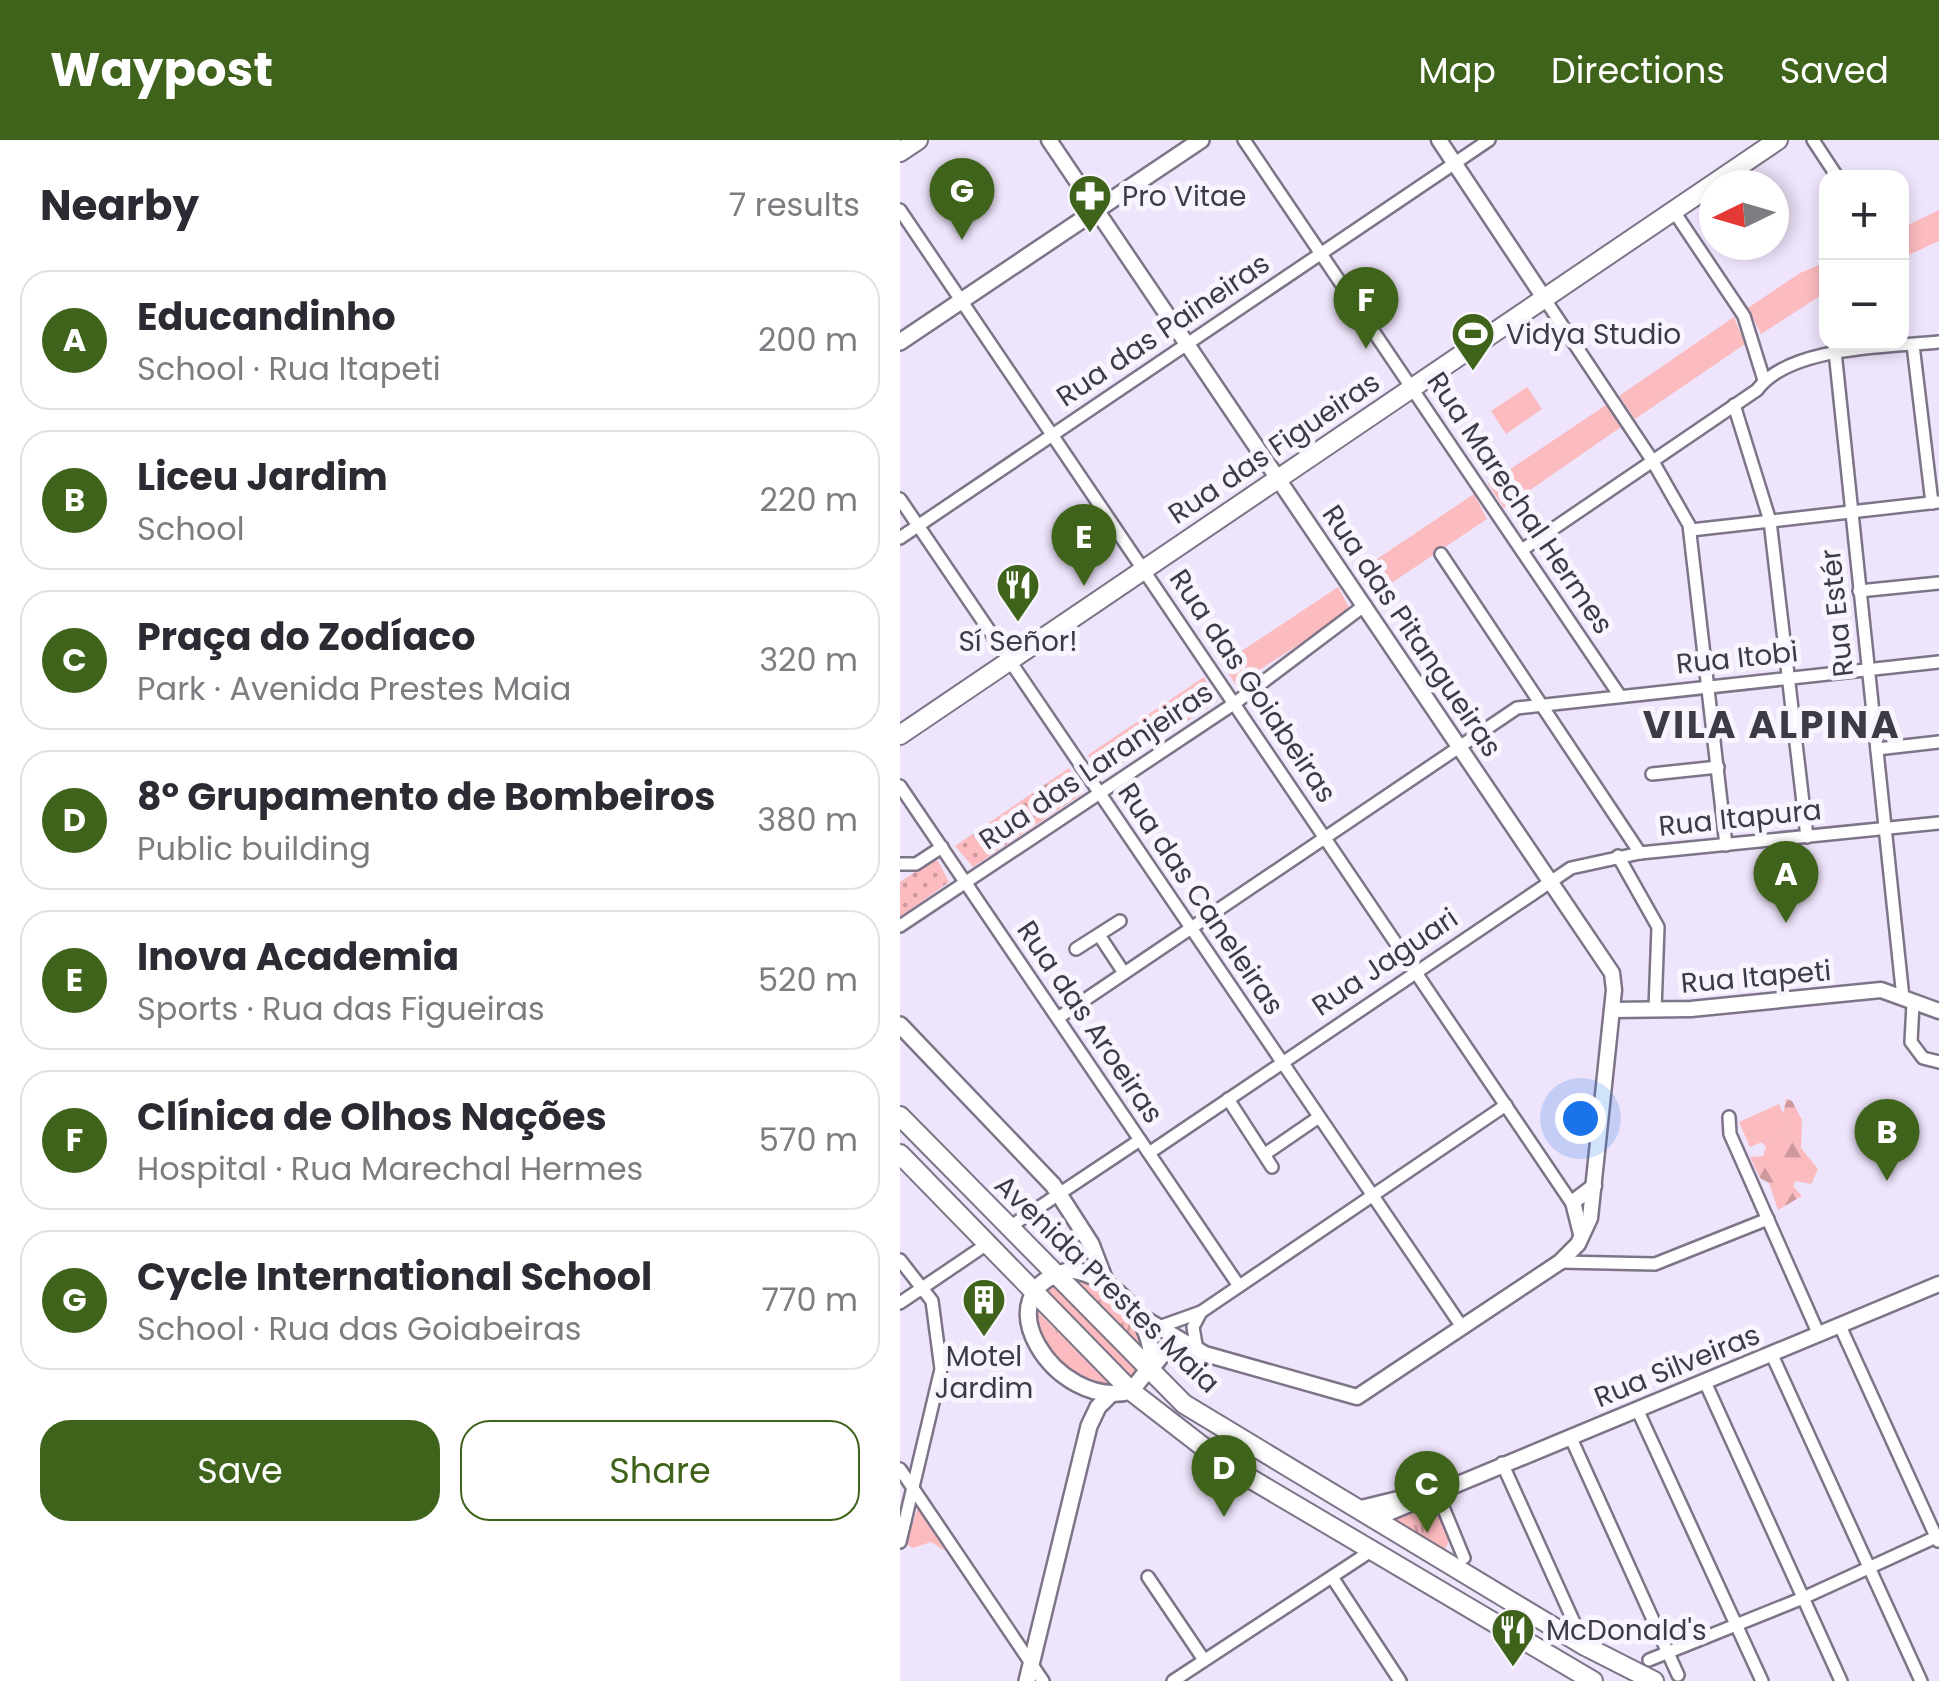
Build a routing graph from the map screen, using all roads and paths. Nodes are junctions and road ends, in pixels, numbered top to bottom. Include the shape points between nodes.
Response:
1 (918, 140) edge
2 (1049, 140) edge
3 (1201, 140) edge
4 (1244, 140) edge
5 (1439, 140) edge
6 (1489, 140) edge
7 (1778, 140) edge
8 (1813, 140) edge
9 (900, 152) edge
10 (1455, 164) junction
11 (1833, 170) edge
12 (900, 210) edge
13 (1097, 210) junction
14 (1673, 210) junction
15 (1320, 254) junction
16 (1544, 298) junction
17 (962, 301) junction
18 (900, 342) edge
19 (1939, 342) edge
20 (1188, 344) junction
21 (1909, 345) edge
22 (1913, 345) junction
23 (1830, 350) edge
24 (1834, 350) edge
25 (1764, 380) junction
26 (1412, 388) junction
27 (1734, 405) junction
28 (1052, 435) junction
29 (1652, 460) junction
30 (1278, 478) junction
31 (900, 498) edge
32 (1935, 503) edge
33 (1851, 512) junction
34 (1770, 521) junction
35 (918, 526) junction
36 (1690, 530) junction
37 (900, 538) edge
38 (1522, 550) junction
39 (1441, 554) dead end
40 (1144, 569) junction
41 (1939, 583) edge
42 (1860, 591) junction
43 (1364, 605) junction
44 (1010, 660) junction
45 (1939, 662) edge
46 (1868, 670) junction
47 (1788, 678) junction
48 (1709, 687) junction
49 (1620, 696) junction
50 (1235, 703) junction
51 (1541, 704) junction
52 (900, 734) edge
53 (1939, 742) edge
54 (1460, 745) junction
55 (1877, 749) junction
56 (1718, 767) junction
57 (1652, 774) dead end
58 (900, 786) edge
59 (1100, 794) junction
60 (1939, 823) edge
61 (1885, 829) junction
62 (1807, 836) junction
63 (1325, 837) junction
64 (1726, 844) junction
65 (942, 847) junction
66 (1640, 853) junction
67 (1618, 856) junction
68 (900, 864) edge
69 (1550, 880) junction
70 (966, 883) junction
71 (1120, 921) dead end
72 (900, 926) edge
73 (1190, 928) junction
74 (1099, 935) junction
75 (1076, 949) dead end
76 (1416, 971) junction
77 (1124, 973) junction
78 (1908, 1001) junction
79 (1612, 1010) junction
80 (1655, 1010) junction
81 (1939, 1011) edge
82 (1058, 1018) junction
83 (900, 1025) edge
84 (1282, 1062) junction
85 (1939, 1062) edge
86 (1228, 1099) junction
87 (1506, 1105) junction
88 (900, 1116) edge
89 (1729, 1116) dead end
90 (1319, 1117) junction
91 (1140, 1140) junction
92 (1149, 1153) junction
93 (900, 1154) edge
94 (1265, 1154) junction
95 (1272, 1167) dead end
96 (1060, 1194) junction
97 (1372, 1196) junction
98 (1584, 1200) junction
99 (1768, 1219) junction
100 (1008, 1228) junction
101 (1086, 1238) junction
102 (987, 1244) junction
103 (900, 1260) edge
104 (1560, 1262) junction
105 (1072, 1270) junction
106 (1053, 1275) junction
107 (1106, 1283) junction
108 (1939, 1284) edge
109 (924, 1286) junction
110 (1239, 1286) junction
111 (1034, 1292) junction
112 (900, 1303) edge
113 (1134, 1312) junction
114 (1201, 1312) junction
115 (1840, 1326) junction
116 (1159, 1327) junction
117 (1462, 1327) junction
118 (1819, 1335) junction
119 (1191, 1349) junction
120 (1772, 1355) junction
121 (1149, 1372) junction
122 (1706, 1382) junction
123 (1078, 1388) junction
124 (1131, 1392) junction
125 (1109, 1396) junction
126 (1637, 1409) junction
127 (1090, 1426) junction
128 (1570, 1436) junction
129 (1502, 1463) junction
130 (900, 1469) edge
131 (1434, 1490) junction
132 (907, 1491) edge
133 (1366, 1514) junction
134 (1330, 1524) junction
135 (1938, 1540) edge
136 (900, 1542) edge
137 (1371, 1551) junction
138 (1464, 1558) dead end
139 (1870, 1568) junction
140 (1148, 1576) dead end
141 (1332, 1577) junction
142 (1803, 1598) junction
143 (1736, 1625) junction
144 (1577, 1629) dead end
145 (1668, 1652) junction
146 (1204, 1660) junction
147 (1649, 1660) dead end
148 (1030, 1673) edge
149 (1678, 1675) dead end
150 (1043, 1681) edge
151 (1173, 1681) edge
152 (1400, 1681) edge
153 (1593, 1681) edge
154 (1654, 1681) edge
155 (1762, 1681) edge
156 (1841, 1681) edge
157 (1921, 1681) edge

1 - 9 main road
2 - 13 street, Rua das Pitangueiras
3 - 13 main road
4 - 15 street, Rua Marechal Hermes
5 - 10 street
6 - 10 street, Rua das Paineiras
7 - 14 main road, Rua das Figueiras
8 - 11 street
10 - 15 street, Rua das Paineiras
10 - 16 street
12 - 17 street, Rua das Goiabeiras
13 - 17 main road
13 - 20 street, Rua das Pitangueiras
14 - 16 main road, Rua das Figueiras
14 - 25 street via 1744,316
15 - 20 street, Rua das Paineiras
15 - 26 street, Rua Marechal Hermes
16 - 26 main road, Rua das Figueiras
16 - 29 street
17 - 18 main road
17 - 28 street, Rua das Goiabeiras
19 - 22 street
20 - 28 street, Rua das Paineiras
20 - 30 street, Rua das Pitangueiras
21 - 22 street
22 - 32 street
23 - 25 street
24 - 33 street, Rua Estér
25 - 27 street
26 - 30 main road, Rua das Figueiras
26 - 38 street, Rua Marechal Hermes
27 - 29 street
27 - 34 street
28 - 35 street, Rua das Paineiras
28 - 40 street, Rua das Goiabeiras
29 - 36 street
29 - 38 street
30 - 40 main road, Rua das Figueiras
30 - 43 street, Rua das Pitangueiras
31 - 35 street, Rua das Caneleiras
32 - 33 street
33 - 34 street
33 - 42 street, Rua Estér
34 - 36 street
34 - 47 street
35 - 37 street, Rua das Paineiras
35 - 44 street, Rua das Caneleiras
36 - 48 street
38 - 49 street, Rua Marechal Hermes
39 - 51 street
40 - 44 main road, Rua das Figueiras
40 - 50 street, Rua das Goiabeiras
41 - 42 street
42 - 46 street, Rua Estér
43 - 50 street, Rua das Laranjeiras
43 - 54 street, Rua das Pitangueiras
44 - 52 main road, Rua das Figueiras
44 - 59 street, Rua das Caneleiras
45 - 46 street, Rua Itobi
46 - 47 street, Rua Itobi
46 - 55 street, Rua Estér
47 - 48 street, Rua Itobi
47 - 62 street
48 - 49 street, Rua Itobi
48 - 56 street
49 - 51 street, Rua Itobi
50 - 59 street, Rua das Laranjeiras
50 - 63 street, Rua das Goiabeiras
51 - 54 street, Rua Itobi via 1512,710
51 - 66 street
53 - 55 street
54 - 63 street, Rua Itobi
54 - 69 street, Rua das Pitangueiras
55 - 61 street, Rua Estér
56 - 57 street
56 - 64 street
58 - 65 street, Rua das Aroeiras
59 - 70 street, Rua das Laranjeiras
59 - 73 street, Rua das Caneleiras
60 - 61 street, Rua Itapura
61 - 62 street, Rua Itapura
61 - 78 street, Rua Estér
62 - 64 street, Rua Itapura
63 - 73 street, Rua Itobi
63 - 76 street, Rua das Goiabeiras
64 - 66 street, Rua Itapura
65 - 68 street via 916,864
65 - 70 street, Rua das Aroeiras
66 - 67 street, Rua Itapura
67 - 69 street, Rua Itapura via 1579,864
67 - 80 street via 1658,926
69 - 76 street, Rua Jaguari
69 - 79 street, Rua das Pitangueiras via 1612,973
70 - 72 street, Rua das Laranjeiras
70 - 82 street, Rua das Aroeiras
71 - 74 street
73 - 77 street, Rua Itobi
73 - 84 street, Rua das Caneleiras
74 - 75 street
74 - 77 street
76 - 84 street, Rua Jaguari
76 - 87 street, Rua das Goiabeiras
77 - 82 street, Rua Itobi
78 - 80 street, Rua Itapeti via 1880,990
78 - 81 street, Rua Itapeti
78 - 85 street, Rua Estér via 1911,1042 1923,1058
79 - 80 street, Rua Itapeti
79 - 98 street, Rua das Pitangueiras
82 - 91 street, Rua das Aroeiras
83 - 96 main road
84 - 86 street, Rua Jaguari
84 - 90 street, Rua das Caneleiras
86 - 92 street, Rua Jaguari
86 - 94 street
87 - 97 street
87 - 98 street, Rua das Goiabeiras via 1564,1190
88 - 100 main road, Avenida Prestes Maia
89 - 99 street via 1730,1134
90 - 94 street
90 - 97 street, Rua das Caneleiras
91 - 92 street, Rua das Aroeiras
91 - 96 street
92 - 110 street, Rua das Aroeiras
93 - 102 main road, Avenida Prestes Maia
94 - 95 street
96 - 100 street
96 - 101 main road
97 - 110 street
97 - 117 street, Rua das Caneleiras
98 - 104 street, Rua das Pitangueiras via 1580,1240
99 - 104 street via 1655,1264
99 - 118 street
100 - 106 main road, Avenida Prestes Maia
101 - 105 main road via 1086,1260
101 - 107 main road
102 - 109 street
102 - 111 main road, Avenida Prestes Maia
103 - 109 street
104 - 117 street, Rua das Pitangueiras
105 - 106 main road
105 - 107 main road
106 - 111 main road
106 - 121 main road, Avenida Prestes Maia
107 - 113 main road
108 - 115 street, Rua Silveiras
109 - 112 street
109 - 132 street via 939,1325 941,1369
110 - 114 street
111 - 123 main road via 1028,1318 1034,1342
111 - 124 main road, Avenida Prestes Maia
113 - 116 street
113 - 121 main road via 1151,1343
114 - 116 street
114 - 119 street
115 - 118 street, Rua Silveiras
115 - 135 street
116 - 119 street
117 - 119 street, Rua das Pitangueiras via 1358,1398
118 - 120 street, Rua Silveiras
119 - 121 street via 1165,1352
120 - 122 street, Rua Silveiras
120 - 139 street
121 - 124 main road
121 - 133 main road, Avenida Prestes Maia via 1184,1404
122 - 126 street, Rua Silveiras
122 - 142 street
123 - 125 main road
123 - 127 main road
124 - 125 main road
124 - 134 main road, Avenida Prestes Maia via 1214,1457
125 - 127 main road
126 - 128 street, Rua Silveiras
126 - 143 street
127 - 148 main road
128 - 129 street, Rua Silveiras
128 - 145 street
129 - 131 street, Rua Silveiras
129 - 144 street
130 - 132 street
131 - 133 street, Rua Silveiras via 1414,1504
131 - 138 street
132 - 136 street
132 - 148 street
133 - 134 main road via 1352,1526
133 - 154 main road, Avenida Prestes Maia
134 - 137 main road, Avenida Prestes Maia
135 - 139 street
137 - 141 street
137 - 153 main road, Avenida Prestes Maia
139 - 142 street
139 - 157 street
140 - 146 street
141 - 146 street
141 - 152 street
142 - 143 street
142 - 156 street
143 - 145 street
143 - 155 street
145 - 147 street
145 - 149 street
146 - 151 street
148 - 150 street

